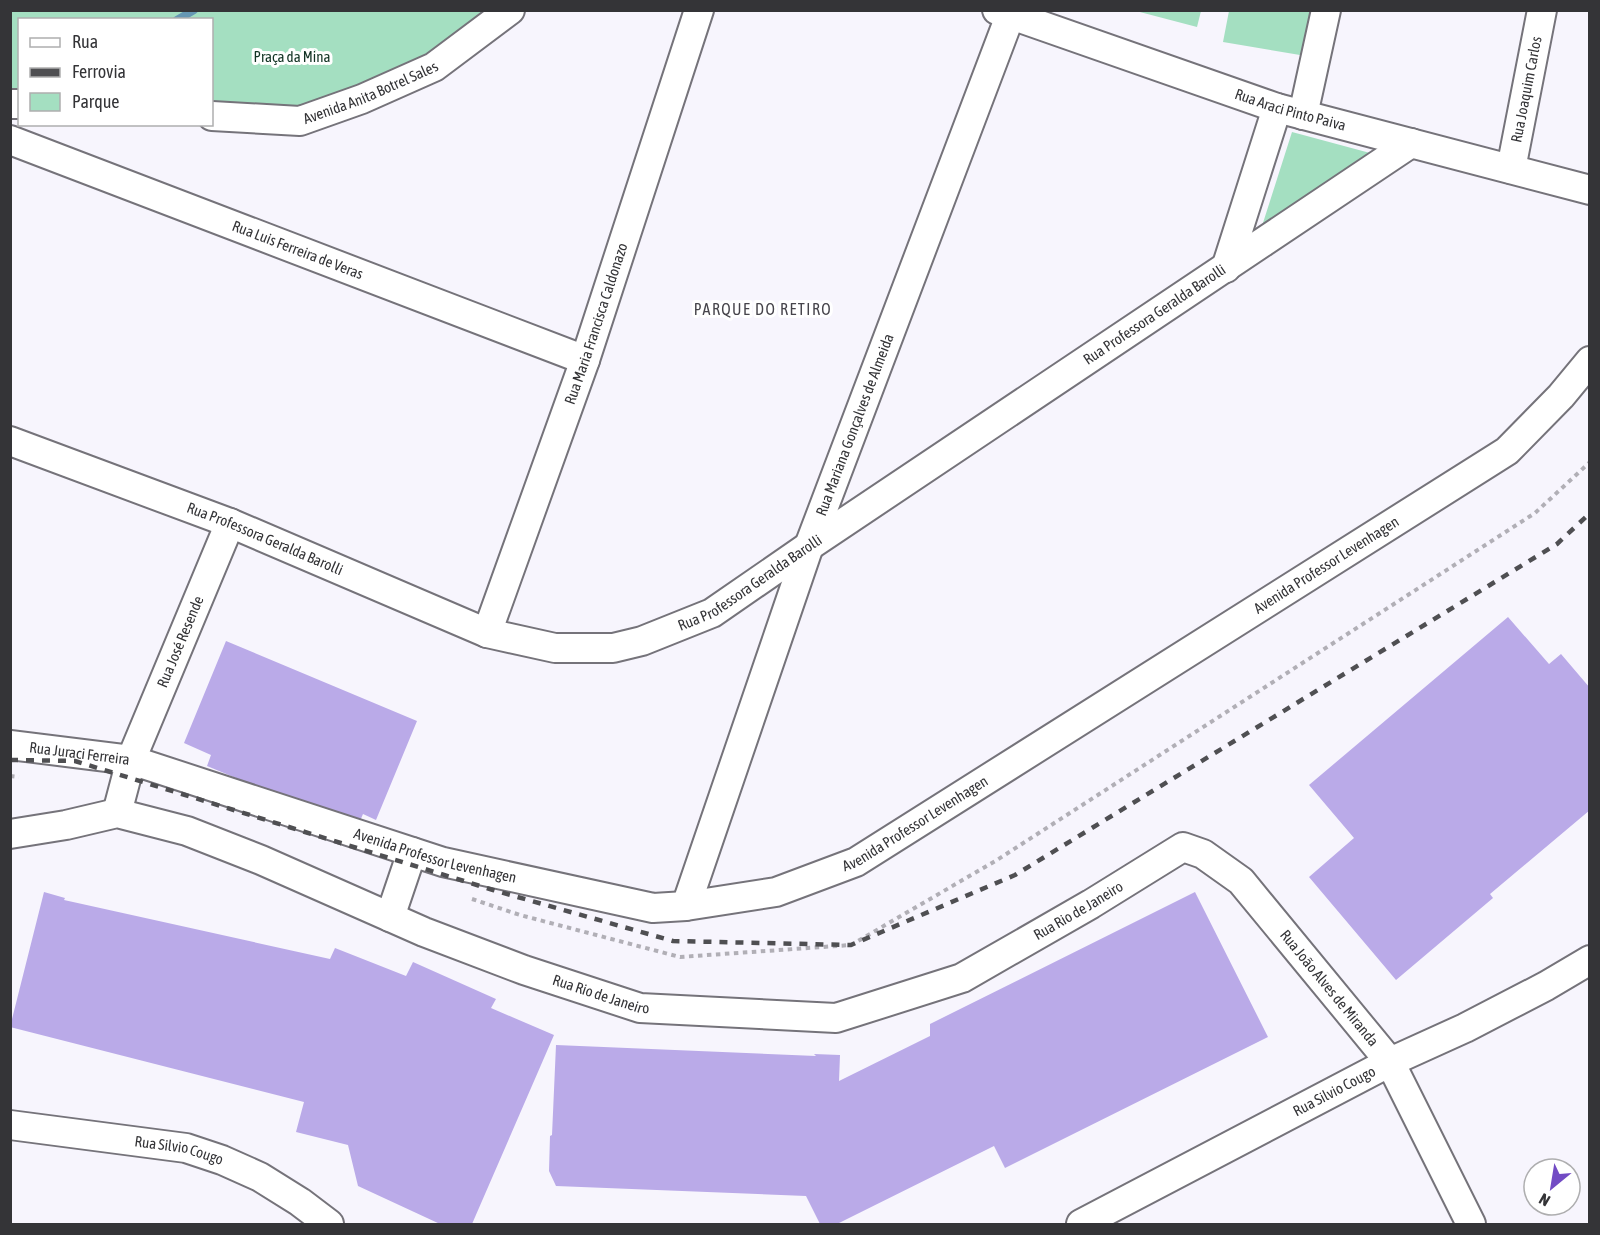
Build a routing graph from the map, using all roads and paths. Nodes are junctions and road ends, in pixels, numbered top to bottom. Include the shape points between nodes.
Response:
1 (510, 10) edge
2 (699, 10) edge
3 (1326, 10) edge
4 (1542, 10) edge
5 (1004, 13) edge
6 (1290, 111) junction
7 (213, 116) edge
8 (10, 140) edge
9 (1411, 143) junction
10 (1511, 169) junction
11 (1590, 190) edge
12 (1226, 268) junction
13 (585, 360) junction
14 (1590, 361) edge
15 (10, 441) edge
16 (1590, 462) edge
17 (230, 523) junction
18 (809, 546) junction
19 (487, 633) junction
20 (10, 745) edge
21 (131, 760) junction
22 (10, 776) edge
23 (22, 777) dead end
24 (117, 813) junction
25 (10, 834) edge
26 (1183, 847) joint
27 (412, 852) junction
28 (467, 897) dead end
29 (686, 906) junction
30 (390, 917) junction
31 (1590, 960) edge
32 (1390, 1062) junction
33 (10, 1125) edge
34 (330, 1224) edge
35 (1081, 1224) edge
36 (1471, 1224) edge

1 - 7 street, Avenida Anita Botrel Sales via 434,68 362,99 300,120
2 - 13 street, Rua Maria Francisca Caldonazo
3 - 6 street
4 - 10 street, Rua Joaquim Carlos
5 - 6 street, Rua Araci Pinto Paiva
5 - 18 street, Rua Mariana Gonçalves de Almeida
6 - 9 street, Rua Araci Pinto Paiva
6 - 12 street
8 - 13 street, Rua Luis Ferreira de Veras
9 - 10 street, Rua Araci Pinto Paiva
9 - 12 street, Rua Professora Geralda Barolli
10 - 11 street, Rua Araci Pinto Paiva
12 - 18 street, Rua Professora Geralda Barolli
13 - 19 street, Rua Maria Francisca Caldonazo
14 - 29 street, Avenida Professor Levenhagen via 1507,451 856,862 776,892
15 - 17 street, Rua Professora Geralda Barolli
16 - 28 path via 1535,513 997,860 851,945 680,957
17 - 19 street, Rua Professora Geralda Barolli
17 - 21 street, Rua José Resende
18 - 19 street, Rua Professora Geralda Barolli via 712,613 642,641 612,648 555,648
18 - 29 street, Rua Mariana Gonçalves de Almeida
20 - 21 street, Rua Juraci Ferreira
21 - 24 street, Rua Juraci Ferreira
21 - 27 street, Avenida Professor Levenhagen
22 - 23 path
24 - 25 street, Rua Rio de Janeiro
24 - 30 street, Rua Rio de Janeiro via 187,831
26 - 30 street, Rua Rio de Janeiro via 962,978 836,1018 640,1008 524,970
26 - 32 street, Rua João Alves de Miranda via 1203,854 1241,881
27 - 29 street, Avenida Professor Levenhagen via 653,908
27 - 30 street
31 - 32 street, Rua Silvio Cougo via 1465,1028
32 - 35 street, Rua Silvio Cougo
32 - 36 street, Rua João Alves de Miranda
33 - 34 street, Rua Silvio Cougo via 186,1148 260,1177

